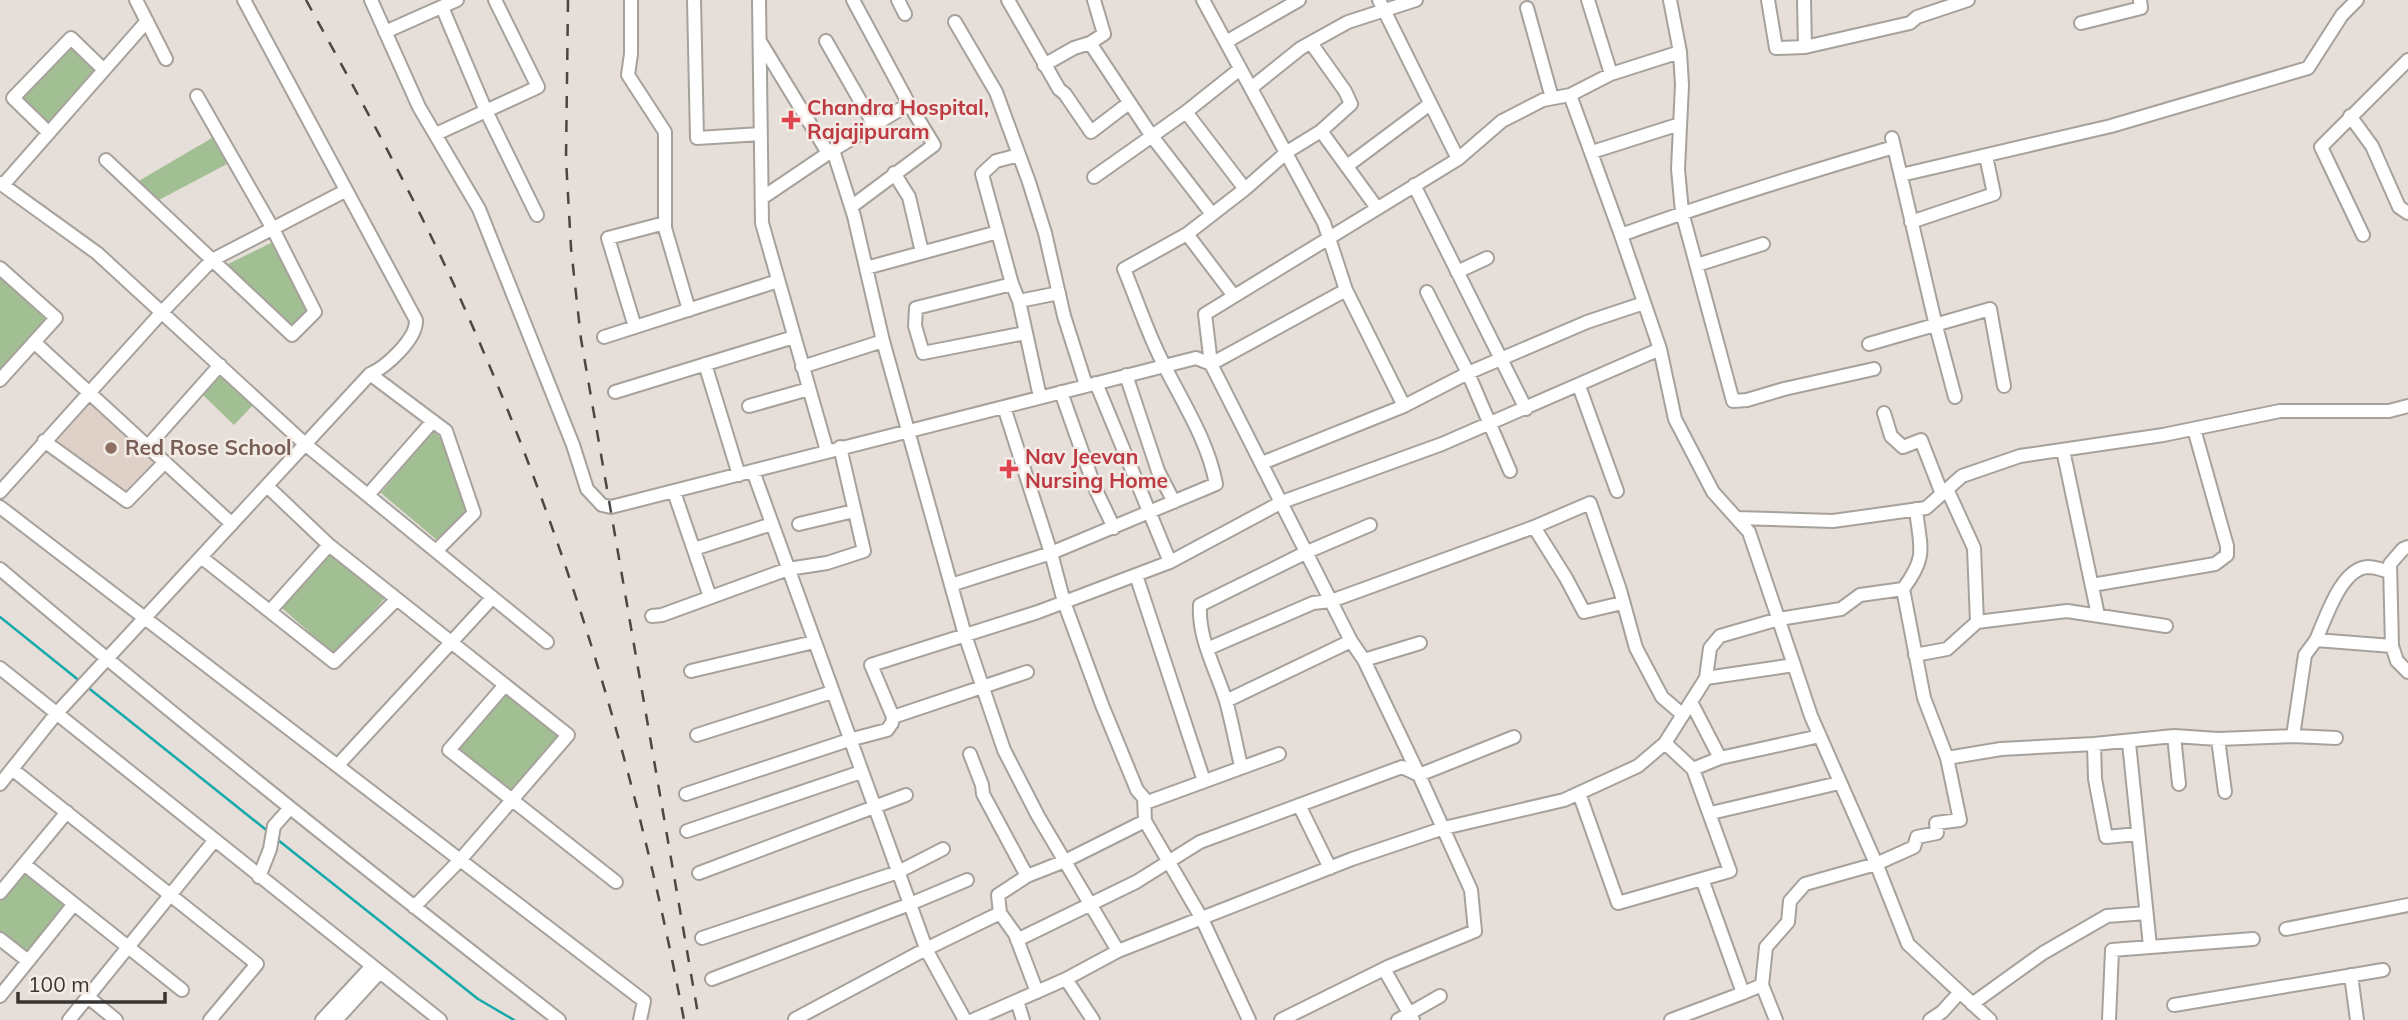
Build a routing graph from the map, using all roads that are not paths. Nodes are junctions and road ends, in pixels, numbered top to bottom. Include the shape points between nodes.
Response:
1 (136, 0) edge
2 (244, 0) edge
3 (371, 0) edge
4 (457, 0) edge
5 (495, 0) edge
6 (631, 0) edge
7 (694, 0) edge
8 (759, 0) edge
9 (853, 0) edge
10 (898, 0) edge
11 (1008, 0) edge
12 (1094, 0) edge
13 (1203, 0) edge
14 (1299, 0) edge
15 (1416, 0) edge
16 (1588, 0) edge
17 (1670, 0) edge
18 (1768, 0) edge
19 (1804, 0) edge
20 (1968, 0) edge
21 (2140, 0) edge
22 (2357, 0) edge
23 (1382, 6) edge
24 (442, 7) junction
25 (1527, 8) dead end
26 (905, 14) dead end
27 (147, 21) junction
28 (955, 22) dead end
29 (2081, 23) dead end
30 (385, 32) junction
31 (826, 41) dead end
32 (760, 42) junction
33 (1226, 42) junction
34 (1090, 43) junction
35 (1311, 43) junction
36 (1805, 47) junction
37 (1680, 52) junction
38 (166, 59) dead end
39 (2408, 60) edge
40 (1044, 65) junction
41 (1240, 69) junction
42 (104, 70) junction
43 (1611, 74) junction
44 (1251, 88) junction
45 (1570, 95) junction
46 (197, 96) dead end
47 (1552, 98) junction
48 (1129, 103) junction
49 (909, 104) junction
50 (1430, 104) junction
51 (486, 111) junction
52 (1186, 112) junction
53 (2350, 116) junction
54 (1680, 124) junction
55 (874, 125) junction
56 (1321, 131) junction
57 (49, 133) junction
58 (436, 134) junction
59 (761, 134) junction
60 (1151, 135) junction
61 (831, 151) junction
62 (1287, 152) junction
63 (1592, 152) junction
64 (1019, 155) junction
65 (1986, 156) junction
66 (1458, 159) junction
67 (106, 160) dead end
68 (1347, 166) junction
69 (894, 173) junction
70 (1901, 175) junction
71 (1094, 177) dead end
72 (2, 184) edge
73 (1414, 185) junction
74 (1245, 189) junction
75 (345, 191) junction
76 (762, 198) junction
77 (851, 207) junction
78 (1377, 208) junction
79 (1682, 212) junction
80 (2408, 213) edge
81 (1212, 214) junction
82 (537, 215) dead end
83 (1911, 222) junction
84 (665, 223) junction
85 (273, 229) junction
86 (998, 232) junction
87 (1187, 234) junction
88 (1621, 235) junction
89 (2363, 235) dead end
90 (1328, 237) junction
91 (1763, 244) dead end
92 (922, 252) junction
93 (1487, 258) dead end
94 (212, 260) junction
95 (1698, 265) junction
96 (0, 268) edge
97 (866, 268) junction
98 (1457, 272) junction
99 (778, 281) junction
100 (1012, 284) junction
101 (1346, 290) junction
102 (1427, 292) dead end
103 (1059, 293) junction
104 (1234, 296) junction
105 (1020, 302) junction
106 (1644, 303) junction
107 (689, 310) junction
108 (162, 312) junction
109 (1936, 326) junction
110 (635, 327) junction
111 (1025, 334) junction
112 (604, 337) dead end
113 (794, 337) junction
114 (883, 341) junction
115 (34, 342) junction
116 (1869, 344) dead end
117 (1660, 349) junction
118 (1501, 358) junction
119 (705, 364) junction
120 (1211, 364) junction
121 (220, 365) junction
122 (1164, 366) junction
123 (802, 367) junction
124 (1874, 369) dead end
125 (1468, 373) junction
126 (370, 374) junction
127 (1126, 375) junction
128 (0, 380) edge
129 (1091, 384) junction
130 (1579, 386) junction
131 (2004, 386) dead end
132 (809, 389) junction
133 (614, 392) dead end
134 (1061, 392) junction
135 (89, 393) junction
136 (1040, 397) junction
137 (1955, 397) dead end
138 (749, 406) dead end
139 (1405, 406) junction
140 (2408, 406) edge
141 (1004, 407) junction
142 (1526, 409) junction
143 (1884, 413) dead end
144 (433, 421) junction
145 (1490, 424) junction
146 (2194, 429) junction
147 (908, 430) junction
148 (44, 441) junction
149 (305, 444) junction
150 (148, 446) junction
151 (834, 449) junction
152 (2063, 450) junction
153 (165, 462) junction
154 (1262, 463) junction
155 (753, 471) junction
156 (1510, 471) dead end
157 (740, 475) junction
158 (267, 486) junction
159 (1617, 491) dead end
160 (1944, 491) junction
161 (0, 492) edge
162 (674, 492) junction
163 (368, 495) junction
164 (1174, 502) junction
165 (1282, 502) junction
166 (0, 507) edge
167 (1916, 509) junction
168 (854, 510) junction
169 (1151, 512) junction
170 (1737, 518) junction
171 (232, 524) junction
172 (772, 524) junction
173 (799, 524) dead end
174 (1370, 525) dead end
175 (1534, 527) junction
176 (1114, 528) junction
177 (329, 545) junction
178 (2408, 547) edge
179 (694, 549) junction
180 (436, 551) junction
181 (1307, 552) junction
182 (1051, 553) junction
183 (201, 557) junction
184 (1170, 562) junction
185 (0, 569) edge
186 (788, 569) junction
187 (2390, 572) junction
188 (1136, 575) junction
189 (951, 585) junction
190 (2092, 585) junction
191 (1903, 589) junction
192 (710, 597) junction
193 (397, 598) junction
194 (492, 598) junction
195 (1331, 601) junction
196 (1064, 602) junction
197 (1622, 603) junction
198 (270, 611) junction
199 (2098, 615) junction
200 (652, 616) dead end
201 (145, 618) junction
202 (1779, 620) junction
203 (1977, 622) junction
204 (2166, 626) dead end
205 (965, 635) junction
206 (1351, 640) junction
207 (2315, 640) junction
208 (452, 642) junction
209 (547, 642) dead end
210 (814, 642) junction
211 (1420, 643) dead end
212 (2392, 646) junction
213 (1207, 649) junction
214 (1915, 655) junction
215 (107, 659) junction
216 (1364, 660) junction
217 (1794, 665) junction
218 (0, 668) edge
219 (691, 671) dead end
220 (1027, 672) dead end
221 (2408, 672) edge
222 (1706, 678) junction
223 (506, 685) junction
224 (983, 687) junction
225 (832, 692) junction
226 (1226, 701) junction
227 (1691, 702) junction
228 (56, 714) junction
229 (1682, 715) junction
230 (893, 716) junction
231 (697, 735) dead end
232 (1820, 736) junction
233 (2174, 736) junction
234 (2293, 736) junction
235 (1514, 737) dead end
236 (2336, 738) dead end
237 (2218, 739) junction
238 (849, 740) junction
239 (1665, 743) junction
240 (2129, 743) dead end
241 (2094, 744) junction
242 (970, 754) dead end
243 (1279, 754) dead end
244 (1720, 758) junction
245 (1947, 758) junction
246 (338, 765) junction
247 (1241, 766) junction
248 (12, 769) junction
249 (1693, 769) junction
250 (861, 772) junction
251 (1419, 775) junction
252 (1204, 780) junction
253 (0, 783) edge
254 (1839, 783) junction
255 (2179, 784) dead end
256 (2225, 792) dead end
257 (1579, 793) junction
258 (685, 794) dead end
259 (905, 795) dead end
260 (512, 799) junction
261 (1145, 803) junction
262 (1299, 805) junction
263 (874, 807) junction
264 (290, 808) junction
265 (67, 812) junction
266 (1710, 813) junction
267 (1145, 821) junction
268 (1444, 828) junction
269 (687, 831) dead end
270 (2138, 834) junction
271 (214, 841) junction
272 (943, 849) dead end
273 (461, 859) junction
274 (1065, 861) junction
275 (1168, 861) junction
276 (24, 864) junction
277 (1876, 864) junction
278 (1330, 867) junction
279 (898, 872) junction
280 (699, 873) dead end
281 (1027, 876) junction
282 (259, 877) junction
283 (1702, 879) junction
284 (967, 880) dead end
285 (616, 882) dead end
286 (0, 893) edge
287 (171, 894) junction
288 (1090, 903) junction
289 (74, 904) junction
290 (910, 904) junction
291 (2408, 905) edge
292 (414, 907) junction
293 (1000, 913) junction
294 (2147, 913) junction
295 (1202, 919) junction
296 (2286, 929) dead end
297 (702, 938) dead end
298 (0, 939) edge
299 (2253, 939) dead end
300 (1017, 940) junction
301 (2150, 946) junction
302 (128, 948) junction
303 (926, 949) junction
304 (1118, 951) junction
305 (28, 961) junction
306 (376, 969) junction
307 (1384, 969) junction
308 (2383, 971) dead end
309 (2351, 975) junction
310 (712, 979) dead end
311 (1066, 979) junction
312 (1762, 985) junction
313 (182, 989) dead end
314 (1037, 992) junction
315 (1960, 992) junction
316 (1743, 993) junction
317 (0, 996) edge
318 (1440, 996) dead end
319 (88, 997) junction
320 (1017, 1001) junction
321 (1972, 1004) junction
322 (2174, 1005) dead end
323 (1288, 1018) edge
324 (1407, 1018) edge
325 (69, 1020) edge
326 (116, 1020) edge
327 (210, 1020) edge
328 (322, 1020) edge
329 (336, 1020) edge
330 (439, 1020) edge
331 (559, 1020) edge
332 (640, 1020) edge
333 (794, 1020) edge
334 (965, 1020) edge
335 (973, 1020) edge
336 (1023, 1020) edge
337 (1093, 1020) edge
338 (1249, 1020) edge
339 (1671, 1020) edge
340 (1776, 1020) edge
341 (1930, 1020) edge
342 (1990, 1020) edge
343 (2109, 1020) edge
344 (2357, 1020) edge

1 - 27 street
2 - 75 street
3 - 30 street
4 - 24 street
5 - 51 street via 538,87
6 - 84 street via 628,75 665,132
7 - 59 street via 697,138
8 - 32 street
9 - 49 street
10 - 26 street
11 - 40 street
12 - 34 street via 1104,34
13 - 33 street
14 - 33 street
15 - 23 street
16 - 43 street
17 - 37 street
18 - 36 street via 1776,48
19 - 36 street
20 - 36 street via 1910,23
21 - 29 street via 2141,8
22 - 65 street via 2308,68 2115,125
23 - 35 street
23 - 50 street
24 - 30 street
24 - 51 street
25 - 47 street
27 - 38 street
27 - 42 street
28 - 64 street via 996,92
30 - 58 street
31 - 55 street
32 - 59 street
32 - 61 street
33 - 41 street
34 - 40 street
34 - 48 street
35 - 44 street
35 - 56 street via 1351,102
37 - 43 street
37 - 54 street
39 - 53 street
40 - 48 street via 1091,132
41 - 44 street
41 - 52 street
42 - 57 street
42 - 57 street via 71,38 13,98
43 - 45 street
44 - 62 street
45 - 47 street
45 - 63 street
46 - 85 street
47 - 66 street via 1502,121
48 - 60 street
49 - 55 street
49 - 69 street via 934,145
50 - 66 street
50 - 68 street
51 - 58 street
51 - 82 street
52 - 60 street
52 - 74 street
53 - 80 street via 2372,146 2399,207
53 - 89 street via 2321,147
54 - 63 street
54 - 79 street
55 - 61 street
56 - 62 street
56 - 68 street
57 - 72 street
58 - 162 street via 479,209 587,489 602,505 611,507
59 - 76 street
60 - 71 street
60 - 81 street
61 - 76 street
61 - 77 street
62 - 74 street
62 - 90 street
63 - 88 street
64 - 86 street via 996,160 982,174
64 - 103 street
65 - 70 street
65 - 83 street via 1994,194
66 - 73 street
67 - 94 street
68 - 78 street
69 - 77 street
69 - 92 street via 909,197
70 - 79 street via 1893,143
70 - 83 street
72 - 108 street via 97,253
73 - 78 street
73 - 98 street
74 - 81 street
75 - 85 street
75 - 126 street via 416,320 414,333 387,365
76 - 99 street via 762,223
77 - 97 street
78 - 90 street
79 - 88 street
79 - 95 street
81 - 87 street
83 - 109 street
84 - 107 street
84 - 110 street via 608,238
85 - 94 street
85 - 94 street via 315,312 292,335
86 - 92 street
86 - 100 street
87 - 104 street
87 - 122 street via 1124,269
88 - 106 street
90 - 101 street
90 - 104 street
91 - 95 street
92 - 97 street
93 - 98 street
94 - 108 street
95 - 124 street via 1733,401
96 - 115 street via 55,318
97 - 114 street
98 - 118 street
99 - 107 street
99 - 113 street
100 - 105 street
100 - 111 street via 916,309 915,326 923,353
101 - 120 street
101 - 139 street
102 - 125 street
103 - 105 street
103 - 129 street
104 - 120 street via 1205,314
105 - 111 street
106 - 117 street
106 - 118 street
107 - 110 street
108 - 121 street
108 - 135 street
109 - 116 street
109 - 131 street via 1990,309
109 - 137 street
110 - 112 street
111 - 136 street
113 - 119 street
113 - 123 street
114 - 123 street
114 - 147 street
115 - 128 street
115 - 135 street
117 - 130 street
117 - 170 street via 1675,419 1713,492
118 - 125 street
118 - 142 street
119 - 133 street
119 - 157 street
120 - 122 street via 1196,358
120 - 154 street
121 - 149 street
121 - 150 street
122 - 127 street
122 - 164 street via 1206,447 1216,484
123 - 132 street
125 - 139 street
125 - 145 street
126 - 144 street
126 - 149 street
127 - 129 street
127 - 164 street via 1158,471
129 - 134 street
129 - 169 street
130 - 142 street
130 - 159 street
132 - 138 street
132 - 151 street
134 - 136 street
134 - 176 street
135 - 148 street
135 - 150 street
136 - 141 street
139 - 154 street
140 - 146 street via 2389,411 2280,411
141 - 147 street
141 - 182 street
142 - 145 street
143 - 160 street via 1895,442 1903,447 1921,440
144 - 163 street
144 - 180 street via 446,431 474,513
145 - 156 street
145 - 165 street
146 - 152 street
146 - 190 street via 2227,555 2215,564
147 - 151 street
147 - 189 street
148 - 153 street via 127,502
148 - 161 street
149 - 158 street
149 - 163 street
150 - 153 street
151 - 155 street
151 - 168 street
152 - 160 street via 2021,456 1962,476
152 - 190 street
153 - 171 street
154 - 165 street
155 - 157 street
155 - 172 street
157 - 162 street
158 - 171 street
158 - 177 street
160 - 167 street via 1926,508
160 - 203 street via 1974,548
162 - 179 street
163 - 180 street
164 - 169 street
165 - 181 street
165 - 184 street
166 - 201 street
167 - 170 street via 1833,521
167 - 191 street via 1921,558
168 - 173 street
168 - 186 street via 864,551
169 - 176 street
169 - 184 street
170 - 202 street via 1749,532
171 - 183 street
172 - 179 street
172 - 186 street
174 - 181 street
175 - 195 street
175 - 197 street via 1584,612
175 - 197 street via 1590,503
176 - 182 street
177 - 193 street
177 - 198 street
178 - 187 street via 2390,564
179 - 192 street
180 - 194 street
181 - 195 street
181 - 213 street via 1200,605
182 - 189 street
182 - 196 street
183 - 198 street
183 - 201 street
184 - 188 street
185 - 215 street
186 - 192 street
186 - 210 street
187 - 207 street via 2369,567 2346,577
187 - 212 street
188 - 196 street
188 - 252 street
189 - 205 street
190 - 199 street
191 - 202 street via 1860,595 1841,609
191 - 214 street
192 - 200 street
193 - 198 street via 334,662
193 - 208 street
194 - 208 street
194 - 209 street
195 - 206 street
195 - 213 street via 1313,604
196 - 205 street
196 - 261 street
197 - 229 street via 1636,648 1662,697
199 - 203 street via 2067,611
199 - 204 street
201 - 215 street
201 - 246 street
202 - 217 street
202 - 222 street via 1720,636 1710,648
203 - 214 street via 1947,649
205 - 224 street
205 - 230 street via 871,665
206 - 216 street
206 - 226 street
207 - 212 street
207 - 234 street via 2305,655
208 - 223 street
208 - 246 street
210 - 219 street
210 - 225 street
211 - 216 street
212 - 221 street via 2397,662
213 - 226 street
214 - 245 street via 1924,698
215 - 228 street
215 - 264 street
216 - 251 street
217 - 222 street
217 - 232 street
218 - 228 street
220 - 224 street
222 - 227 street
223 - 260 street via 568,735
223 - 260 street via 449,750
224 - 230 street
224 - 274 street via 1004,750
225 - 231 street
225 - 238 street
226 - 247 street
227 - 229 street
227 - 244 street
228 - 248 street
228 - 271 street
229 - 239 street
230 - 238 street via 887,730
232 - 244 street
232 - 254 street
233 - 237 street
233 - 241 street
233 - 255 street
234 - 236 street
234 - 237 street
235 - 251 street
237 - 256 street
238 - 250 street
238 - 258 street
239 - 249 street
239 - 257 street via 1638,766
240 - 270 street
241 - 245 street via 2001,749
241 - 270 street via 2106,837
242 - 281 street via 983,794
243 - 247 street
244 - 249 street
245 - 277 street via 1960,820 1936,823 1937,833 1917,837 1914,847
246 - 273 street
247 - 252 street
248 - 253 street
248 - 265 street
249 - 266 street
250 - 263 street
250 - 269 street
251 - 262 street via 1402,766
251 - 268 street
252 - 261 street
254 - 266 street
254 - 277 street
257 - 268 street
257 - 283 street via 1618,903
259 - 263 street
260 - 273 street
260 - 285 street
261 - 267 street
262 - 275 street via 1200,842
262 - 278 street
263 - 279 street
263 - 280 street
264 - 282 street via 274,826
264 - 292 street
265 - 276 street
265 - 287 street
266 - 283 street via 1730,871
267 - 274 street
267 - 275 street
268 - 278 street
268 - 307 street via 1471,890 1475,931
270 - 294 street
271 - 282 street
271 - 287 street
272 - 279 street
273 - 292 street
273 - 332 street via 644,1001
274 - 281 street
274 - 288 street
275 - 288 street
275 - 295 street
276 - 286 street
276 - 289 street
277 - 312 street via 1805,884 1790,901 1788,922 1766,947
277 - 315 street via 1908,944
278 - 295 street
279 - 290 street
279 - 297 street
281 - 293 street via 998,895
282 - 306 street
283 - 316 street
284 - 290 street
287 - 302 street
287 - 327 street via 257,964
288 - 300 street
288 - 304 street
289 - 302 street
289 - 305 street
290 - 303 street
290 - 310 street
291 - 296 street
292 - 331 street
293 - 300 street
293 - 303 street
294 - 301 street
294 - 321 street via 2107,916 2043,953
295 - 304 street
295 - 338 street
298 - 305 street
299 - 301 street
300 - 314 street
301 - 343 street via 2112,950
302 - 313 street
302 - 319 street
303 - 333 street
303 - 334 street
304 - 311 street
305 - 317 street
306 - 328 street
306 - 329 street
306 - 330 street
307 - 323 street
307 - 324 street
308 - 309 street
309 - 322 street
309 - 344 street
311 - 314 street
311 - 337 street
312 - 316 street
312 - 340 street
314 - 320 street
315 - 321 street
315 - 341 street
316 - 339 street
318 - 324 street
319 - 325 street
319 - 326 street
320 - 335 street
320 - 336 street
321 - 342 street

